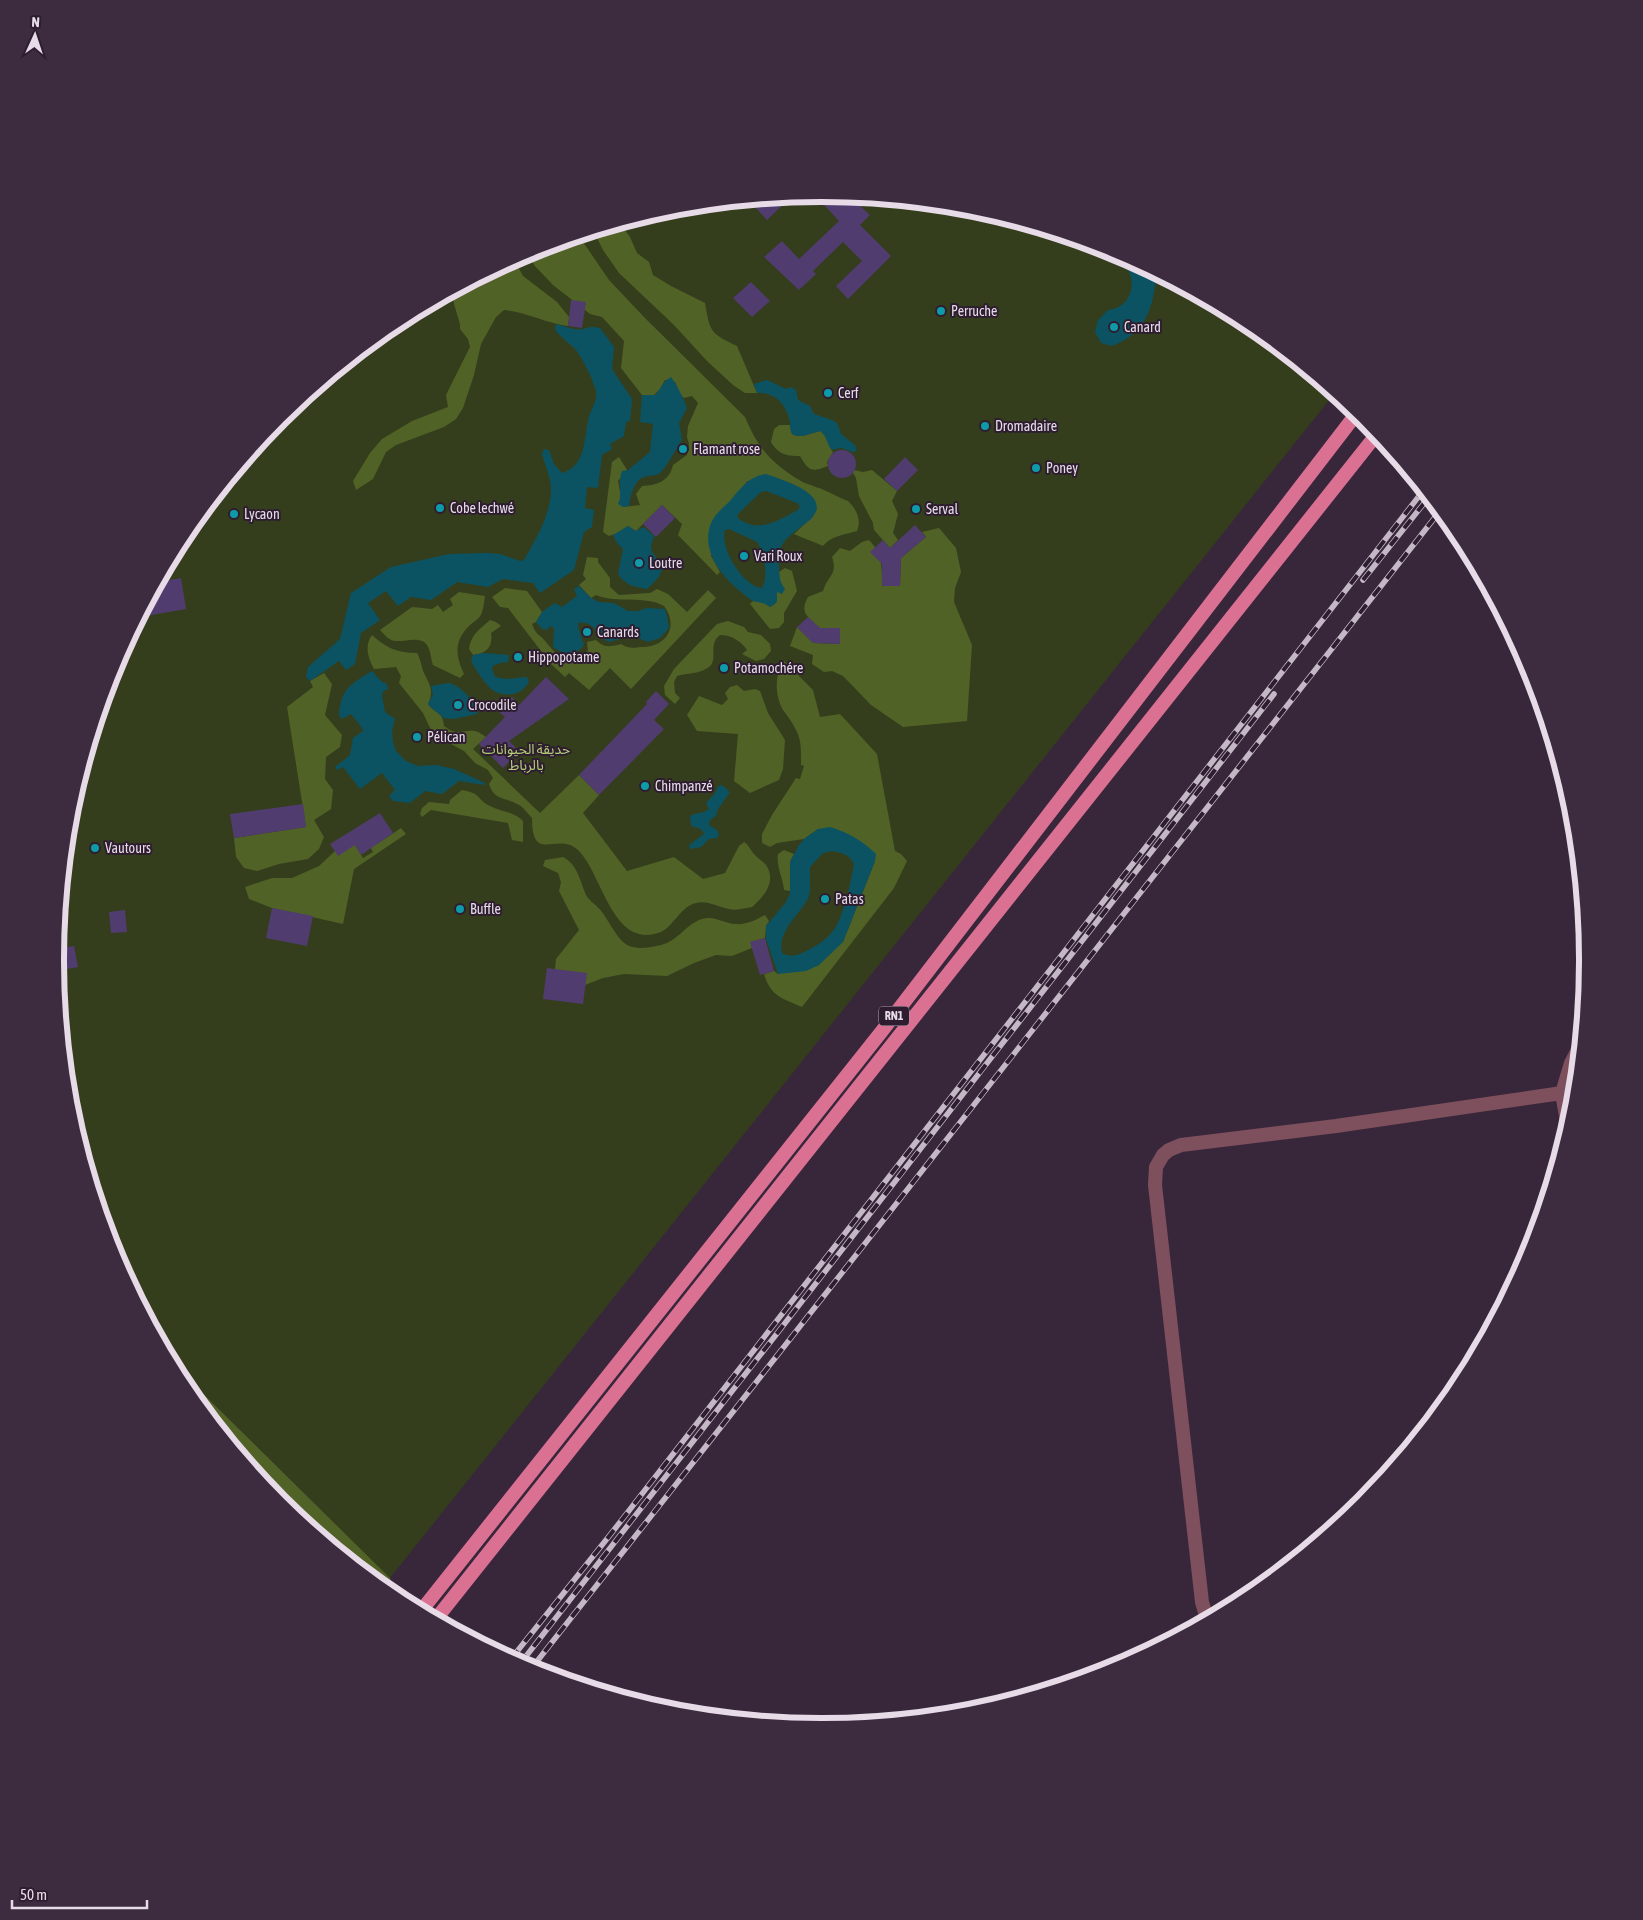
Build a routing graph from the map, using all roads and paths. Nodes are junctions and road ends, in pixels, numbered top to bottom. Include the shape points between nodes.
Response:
1 (1352, 419) edge
2 (1372, 439) edge
3 (1573, 1059) edge
4 (1562, 1093) junction
5 (1565, 1109) edge
6 (426, 1605) edge
7 (1205, 1613) edge
8 (440, 1614) edge

1 - 6 highway, RN1 via 882,1031
2 - 8 highway, RN1
3 - 4 street
4 - 5 street
4 - 7 street via 1336,1126 1196,1142 1163,1155 1156,1167 1155,1185

